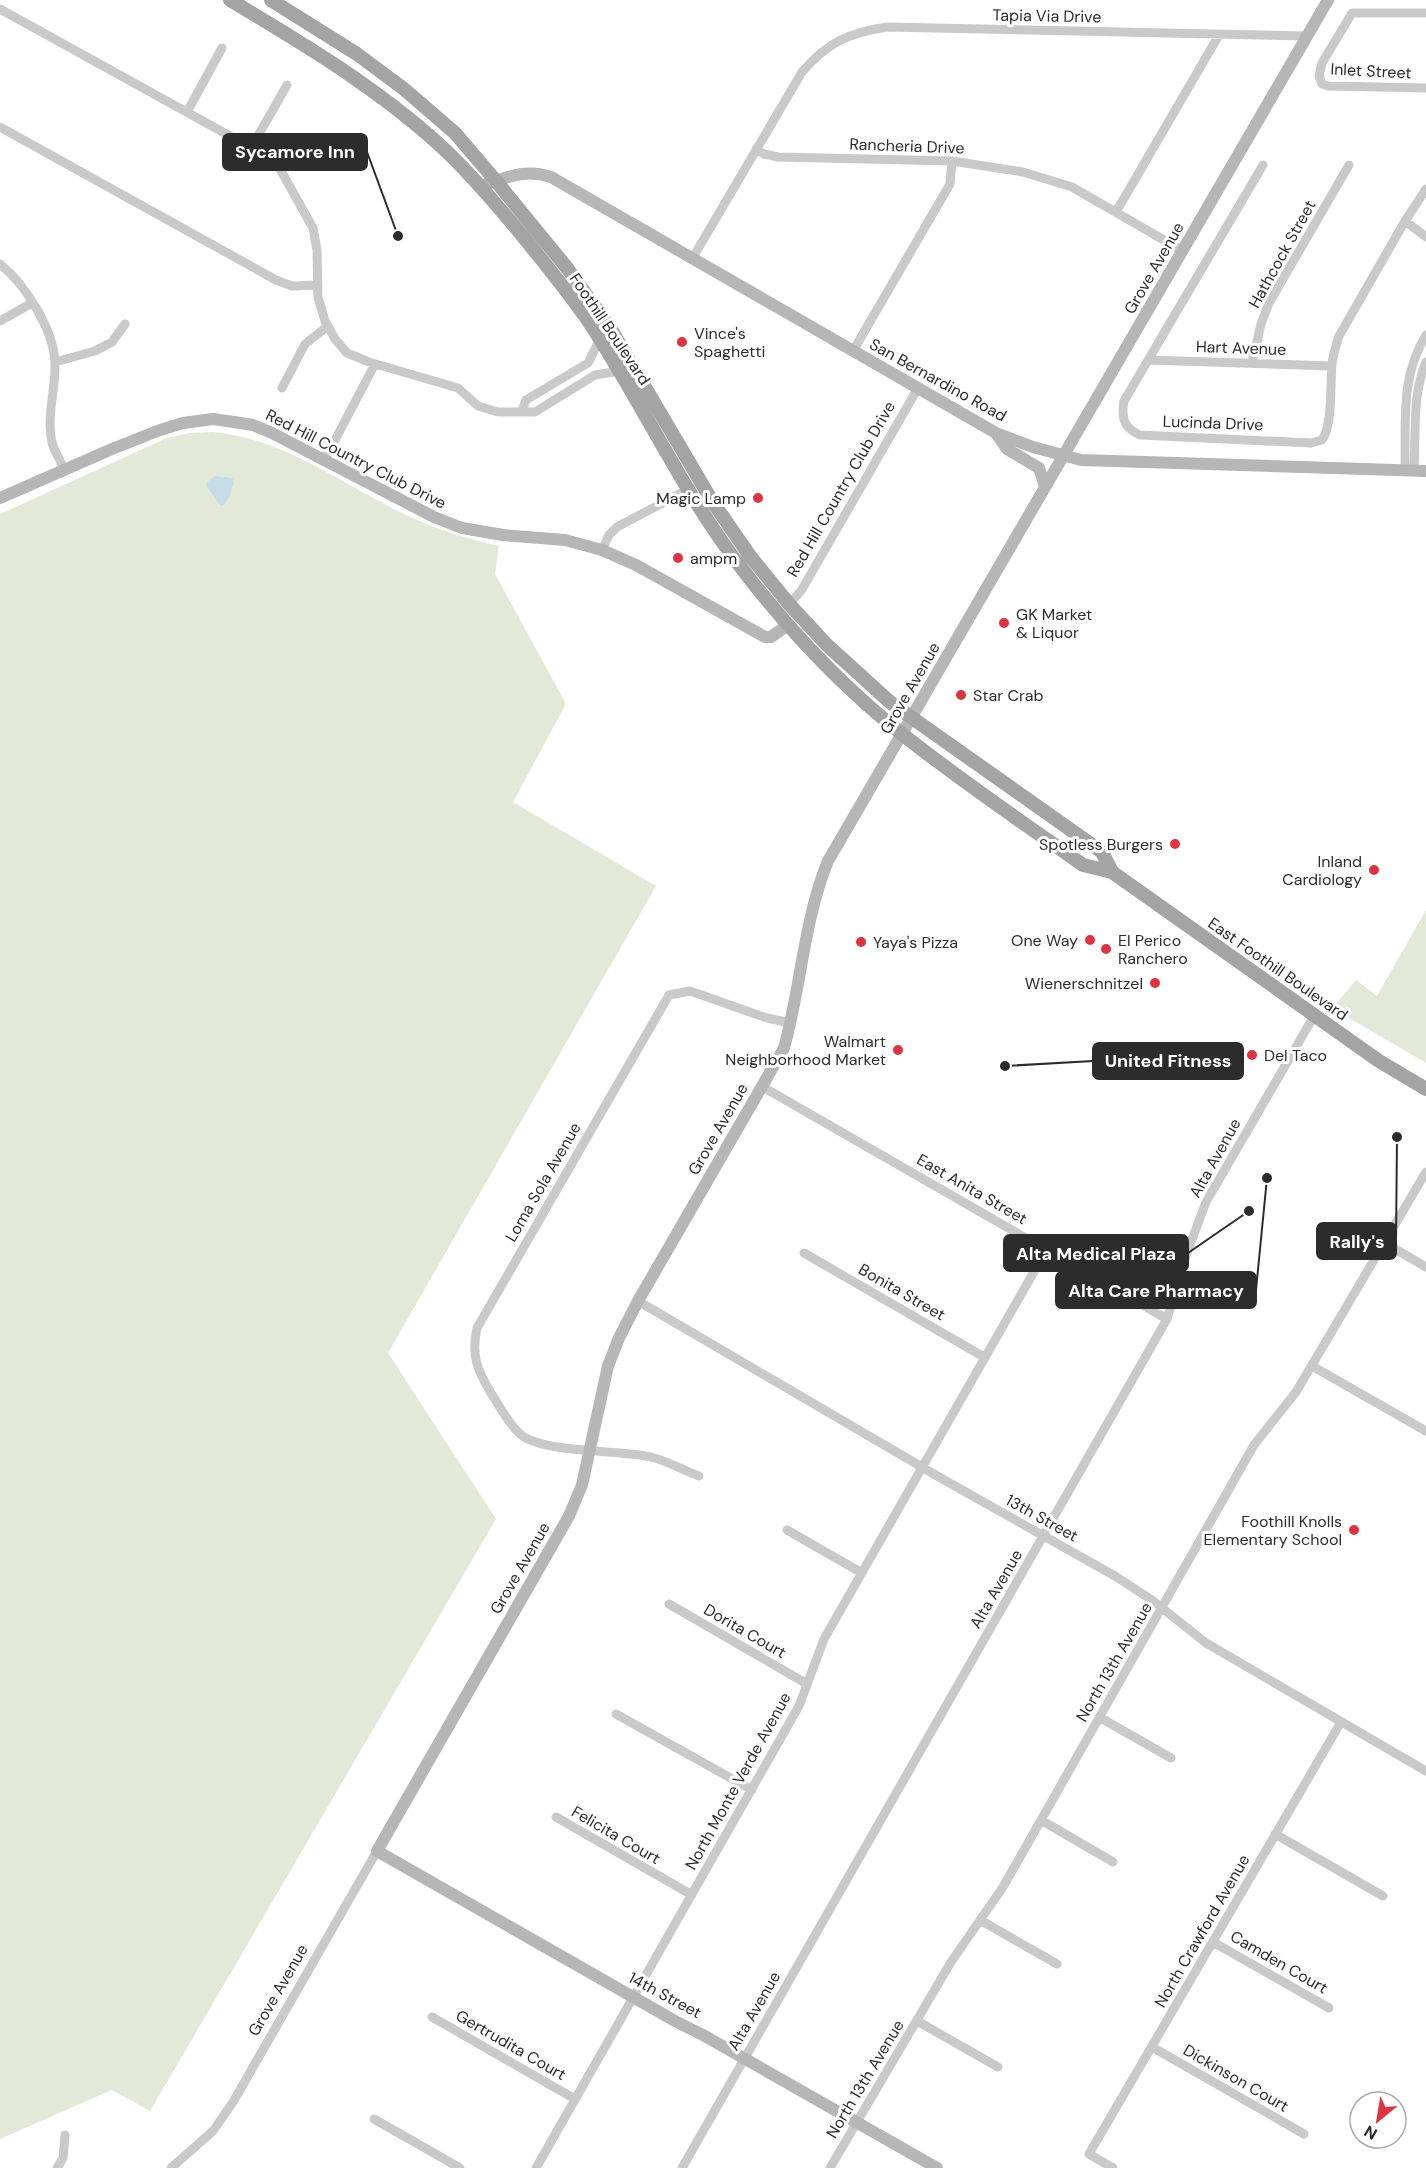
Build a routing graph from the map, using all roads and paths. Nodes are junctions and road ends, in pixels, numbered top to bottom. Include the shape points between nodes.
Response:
1 (230, 0) edge
2 (271, 0) edge
3 (1328, 0) edge
4 (0, 9) edge
5 (1426, 13) edge
6 (1219, 35) junction
7 (1306, 36) junction
8 (222, 48) dead end
9 (287, 85) dead end
10 (1426, 88) edge
11 (187, 112) junction
12 (0, 127) edge
13 (251, 148) junction
14 (756, 149) junction
15 (952, 160) junction
16 (1263, 165) dead end
17 (1349, 165) dead end
18 (496, 181) junction
19 (480, 186) junction
20 (1426, 189) edge
21 (1116, 212) junction
22 (1405, 221) junction
23 (1426, 237) edge
24 (1183, 251) junction
25 (692, 259) junction
26 (0, 264) edge
27 (318, 285) junction
28 (32, 303) junction
29 (0, 321) edge
30 (125, 324) dead end
31 (328, 326) junction
32 (1426, 335) edge
33 (600, 339) junction
34 (853, 351) junction
35 (1148, 360) junction
36 (55, 362) junction
37 (1426, 362) edge
38 (588, 363) junction
39 (1252, 363) junction
40 (375, 364) junction
41 (1332, 366) junction
42 (620, 372) junction
43 (595, 375) junction
44 (282, 388) dead end
45 (918, 388) junction
46 (538, 393) junction
47 (546, 405) junction
48 (522, 411) junction
49 (996, 433) junction
50 (1062, 456) junction
51 (325, 459) junction
52 (1415, 470) edge
53 (65, 471) junction
54 (695, 486) junction
55 (1045, 486) junction
56 (0, 498) edge
57 (602, 550) junction
58 (789, 604) junction
59 (788, 625) junction
60 (912, 718) junction
61 (902, 734) junction
62 (1112, 872) junction
63 (1314, 1016) junction
64 (791, 1023) junction
65 (761, 1086) junction
66 (1426, 1089) edge
67 (1426, 1172) edge
68 (1385, 1244) junction
69 (1047, 1249) junction
70 (804, 1253) dead end
71 (1426, 1267) edge
72 (638, 1302) junction
73 (1167, 1319) junction
74 (984, 1357) junction
75 (1312, 1366) junction
76 (1426, 1431) edge
77 (591, 1449) junction
78 (922, 1467) junction
79 (699, 1476) dead end
80 (787, 1530) dead end
81 (1044, 1536) junction
82 (862, 1573) junction
83 (669, 1604) dead end
84 (1162, 1608) junction
85 (807, 1684) junction
86 (616, 1714) dead end
87 (1099, 1717) junction
88 (1341, 1722) junction
89 (1171, 1758) dead end
90 (1426, 1771) edge
91 (752, 1790) junction
92 (556, 1818) dead end
93 (1041, 1820) junction
94 (1275, 1834) junction
95 (377, 1851) junction
96 (1113, 1862) dead end
97 (692, 1895) junction
98 (1383, 1896) dead end
99 (980, 1920) junction
100 (1213, 1942) junction
101 (1057, 1965) dead end
102 (634, 1998) junction
103 (1329, 2008) dead end
104 (432, 2018) dead end
105 (917, 2021) junction
106 (1152, 2047) junction
107 (744, 2058) junction
108 (998, 2067) dead end
109 (575, 2099) junction
110 (374, 2119) dead end
111 (857, 2122) junction
112 (1304, 2134) dead end
113 (65, 2135) dead end
114 (57, 2168) edge
115 (171, 2168) edge
116 (460, 2168) edge
117 (536, 2168) edge
118 (681, 2168) edge
119 (830, 2168) edge
120 (938, 2168) edge
121 (1113, 2168) edge

1 - 19 main road, Foothill Boulevard via 368,88 442,148
2 - 18 main road, Foothill Boulevard via 404,89 455,133
3 - 7 street, Grove Avenue
4 - 11 street
5 - 10 street, Inlet Street via 1352,13 1322,63 1319,76 1328,87
6 - 7 street, Tapia Via Drive
6 - 14 street, Tapia Via Drive via 886,27 863,31 843,37 812,60
6 - 21 street
7 - 24 street, Grove Avenue
8 - 11 street
9 - 13 street
11 - 13 street
12 - 27 street via 276,280 292,286
13 - 27 street via 280,169 313,228
14 - 15 street, Rancheria Drive via 778,157
14 - 25 street, Tapia Via Drive
15 - 21 street, Rancheria Drive via 1023,172 1072,187
15 - 34 street via 950,184
16 - 35 street, Lucinda Drive
17 - 39 street, Hathcock Street via 1269,303
18 - 19 street, San Bernardino Road
18 - 25 street, San Bernardino Road via 538,172 551,177
18 - 54 main road, Foothill Boulevard via 609,326
19 - 33 main road, Foothill Boulevard via 546,264
20 - 22 street, Lucinda Drive
21 - 24 street, Rancheria Drive
22 - 23 street
22 - 41 street, Lucinda Drive via 1339,336
24 - 50 street, Grove Avenue
25 - 34 street, San Bernardino Road
26 - 28 street via 13,274
27 - 31 street
28 - 29 street
28 - 36 street via 47,330
30 - 36 street via 112,342
31 - 40 street via 347,353
31 - 44 street via 305,344
32 - 52 street via 1410,368 1407,390
33 - 38 street
33 - 42 main road, Foothill Boulevard
34 - 45 street, San Bernardino Road
35 - 39 street, Hart Avenue
35 - 41 street, Lucinda Drive via 1124,401 1122,411 1130,431 1140,435 1311,442 1322,440 1327,430
36 - 53 street via 51,426 53,446
37 - 52 street via 1418,394
38 - 43 street
38 - 46 street
39 - 41 street, Hart Avenue
40 - 48 street via 458,388 478,406 498,412
40 - 51 street
42 - 43 street
42 - 54 main road, Foothill Boulevard
43 - 47 street
45 - 49 street, San Bernardino Road
45 - 58 street, Red Hill Country Club Drive via 801,591
46 - 47 street
46 - 48 street via 526,400
47 - 48 street via 534,412
49 - 50 street, San Bernardino Road
49 - 55 street via 1007,449 1039,468
50 - 52 street, San Bernardino Road via 1081,460
50 - 55 street, Grove Avenue
51 - 53 street, Red Hill Country Club Drive via 253,425 213,419 160,430
51 - 57 street, Red Hill Country Club Drive via 462,528 503,536 565,540
53 - 56 street, Red Hill Country Club Drive
54 - 57 street via 616,527
54 - 58 main road, Foothill Boulevard
54 - 59 main road, Foothill Boulevard via 729,552
55 - 60 street, Grove Avenue
57 - 59 street, Red Hill Country Club Drive via 645,570 758,635 771,637
58 - 60 main road, Foothill Boulevard via 868,684
59 - 61 main road, Foothill Boulevard
60 - 61 street, Grove Avenue
60 - 62 main road, East Foothill Boulevard via 1102,852
61 - 62 main road, East Foothill Boulevard via 1083,865
61 - 64 street, Grove Avenue via 828,861 819,884
62 - 63 main road, East Foothill Boulevard
63 - 66 main road, East Foothill Boulevard
63 - 73 street, Alta Avenue via 1206,1202
64 - 65 street, Grove Avenue via 784,1048
64 - 77 street, Loma Sola Avenue via 690,991 669,994 477,1328 475,1360 507,1419 521,1435 544,1445
65 - 69 street, East Anita Street
65 - 72 street, Grove Avenue
67 - 68 street, North 13th Avenue
68 - 71 street
68 - 75 street, North 13th Avenue
69 - 73 street, East Anita Street
69 - 74 street, North Monte Verde Avenue
70 - 74 street, Bonita Street
72 - 77 street, Grove Avenue via 608,1366
72 - 78 street, 13th Street
73 - 81 street, Alta Avenue
74 - 78 street, North Monte Verde Avenue
75 - 76 street
75 - 84 street, North 13th Avenue via 1254,1445
77 - 79 street via 652,1457
77 - 95 street, Grove Avenue via 582,1485 568,1516
78 - 81 street, 13th Street
78 - 82 street, North Monte Verde Avenue
80 - 82 street
81 - 84 street, 13th Street
81 - 107 street, Alta Avenue
82 - 85 street, North Monte Verde Avenue via 824,1639
83 - 85 street, Dorita Court
84 - 87 street, North 13th Avenue
84 - 88 street, 13th Street via 1206,1643
85 - 91 street, North Monte Verde Avenue via 799,1706
86 - 91 street
87 - 89 street
87 - 93 street, North 13th Avenue
88 - 90 street, 13th Street
88 - 94 street, North Crawford Avenue
91 - 97 street, North Monte Verde Avenue
92 - 97 street, Felicita Court
93 - 96 street
93 - 99 street, North 13th Avenue
94 - 98 street
94 - 100 street, North Crawford Avenue
95 - 102 street, 14th Street
95 - 115 street, Grove Avenue via 233,2103 213,2131
97 - 102 street, North Monte Verde Avenue
99 - 101 street
99 - 105 street, North 13th Avenue
100 - 103 street, Camden Court
100 - 106 street, North Crawford Avenue
102 - 107 street, 14th Street
102 - 109 street, North Monte Verde Avenue
104 - 109 street, Gertrudita Court
105 - 108 street
105 - 111 street, North 13th Avenue
106 - 112 street, Dickinson Court
106 - 121 street, North Crawford Avenue via 1089,2154
107 - 111 street, 14th Street
107 - 118 street, Alta Avenue
109 - 117 street, North Monte Verde Avenue
110 - 116 street
111 - 119 street, North 13th Avenue
111 - 120 street, 14th Street
113 - 114 street via 63,2158

